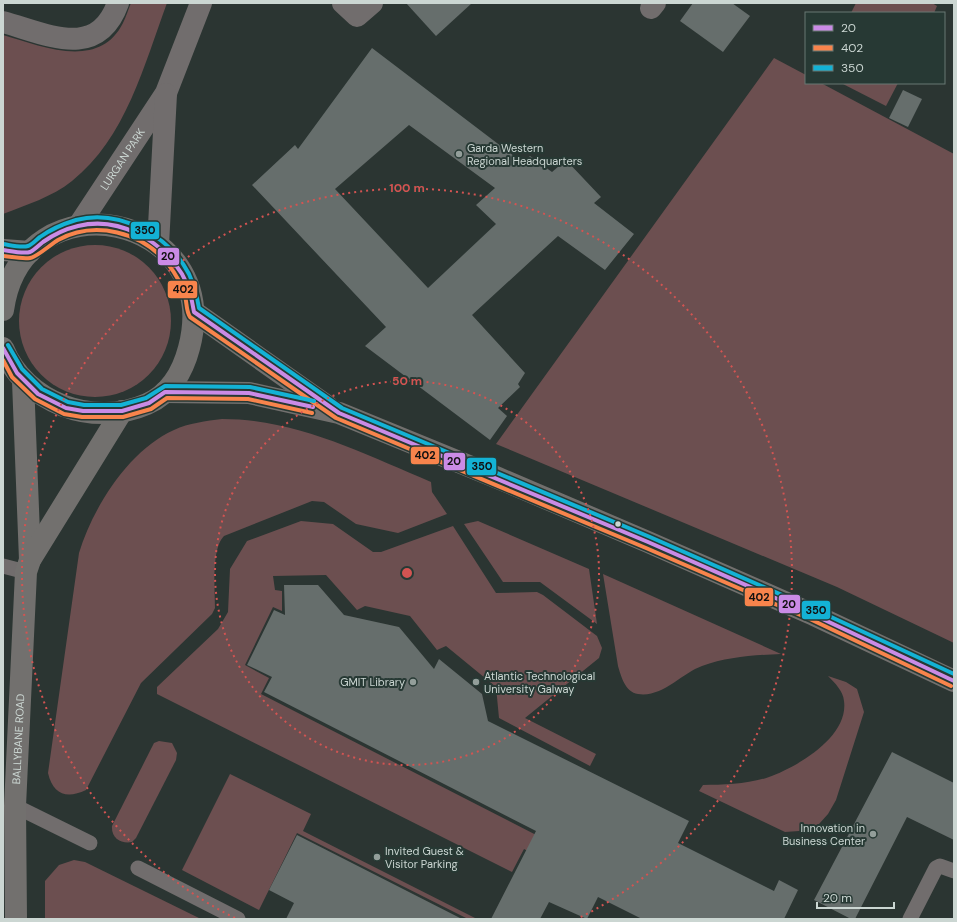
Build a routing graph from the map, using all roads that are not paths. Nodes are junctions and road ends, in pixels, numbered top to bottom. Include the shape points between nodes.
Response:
1 (118, 3) edge
2 (201, 3) edge
3 (343, 3) edge
4 (372, 3) edge
5 (3, 22) edge
6 (166, 93) junction
7 (79, 225) junction
8 (158, 245) junction
9 (3, 250) edge
10 (30, 252) junction
11 (3, 310) edge
12 (194, 312) junction
13 (3, 348) edge
14 (23, 381) junction
15 (165, 392) junction
16 (122, 411) junction
17 (339, 413) junction
18 (3, 566) edge
19 (28, 566) junction
20 (954, 681) edge
21 (15, 806) junction
22 (90, 843) dead end
23 (138, 868) dead end
24 (954, 871) edge
25 (16, 919) edge
26 (238, 919) edge
27 (910, 919) edge

1 - 5 street via 114,15 104,29 80,39 58,38
2 - 6 street, LURGAN PARK
3 - 4 street via 357,16
6 - 7 street, LURGAN PARK
6 - 8 street, LURGAN PARK
7 - 8 main road via 113,225 141,235
7 - 10 main road via 54,234
8 - 12 main road via 179,268 189,288
9 - 10 main road
10 - 11 main road via 12,280
12 - 15 main road via 192,333 184,362
12 - 17 main road
13 - 14 main road
14 - 16 main road via 38,394 66,408 96,413
14 - 19 main road, BALLYBANE ROAD
15 - 16 main road via 149,403
15 - 17 main road via 249,393
16 - 19 main road, BALLYBANE ROAD
17 - 20 main road via 648,542 814,615
18 - 19 lane
19 - 21 main road, BALLYBANE ROAD
21 - 22 lane
21 - 25 main road, BALLYBANE ROAD
23 - 26 lane
24 - 27 lane via 940,866 936,868

